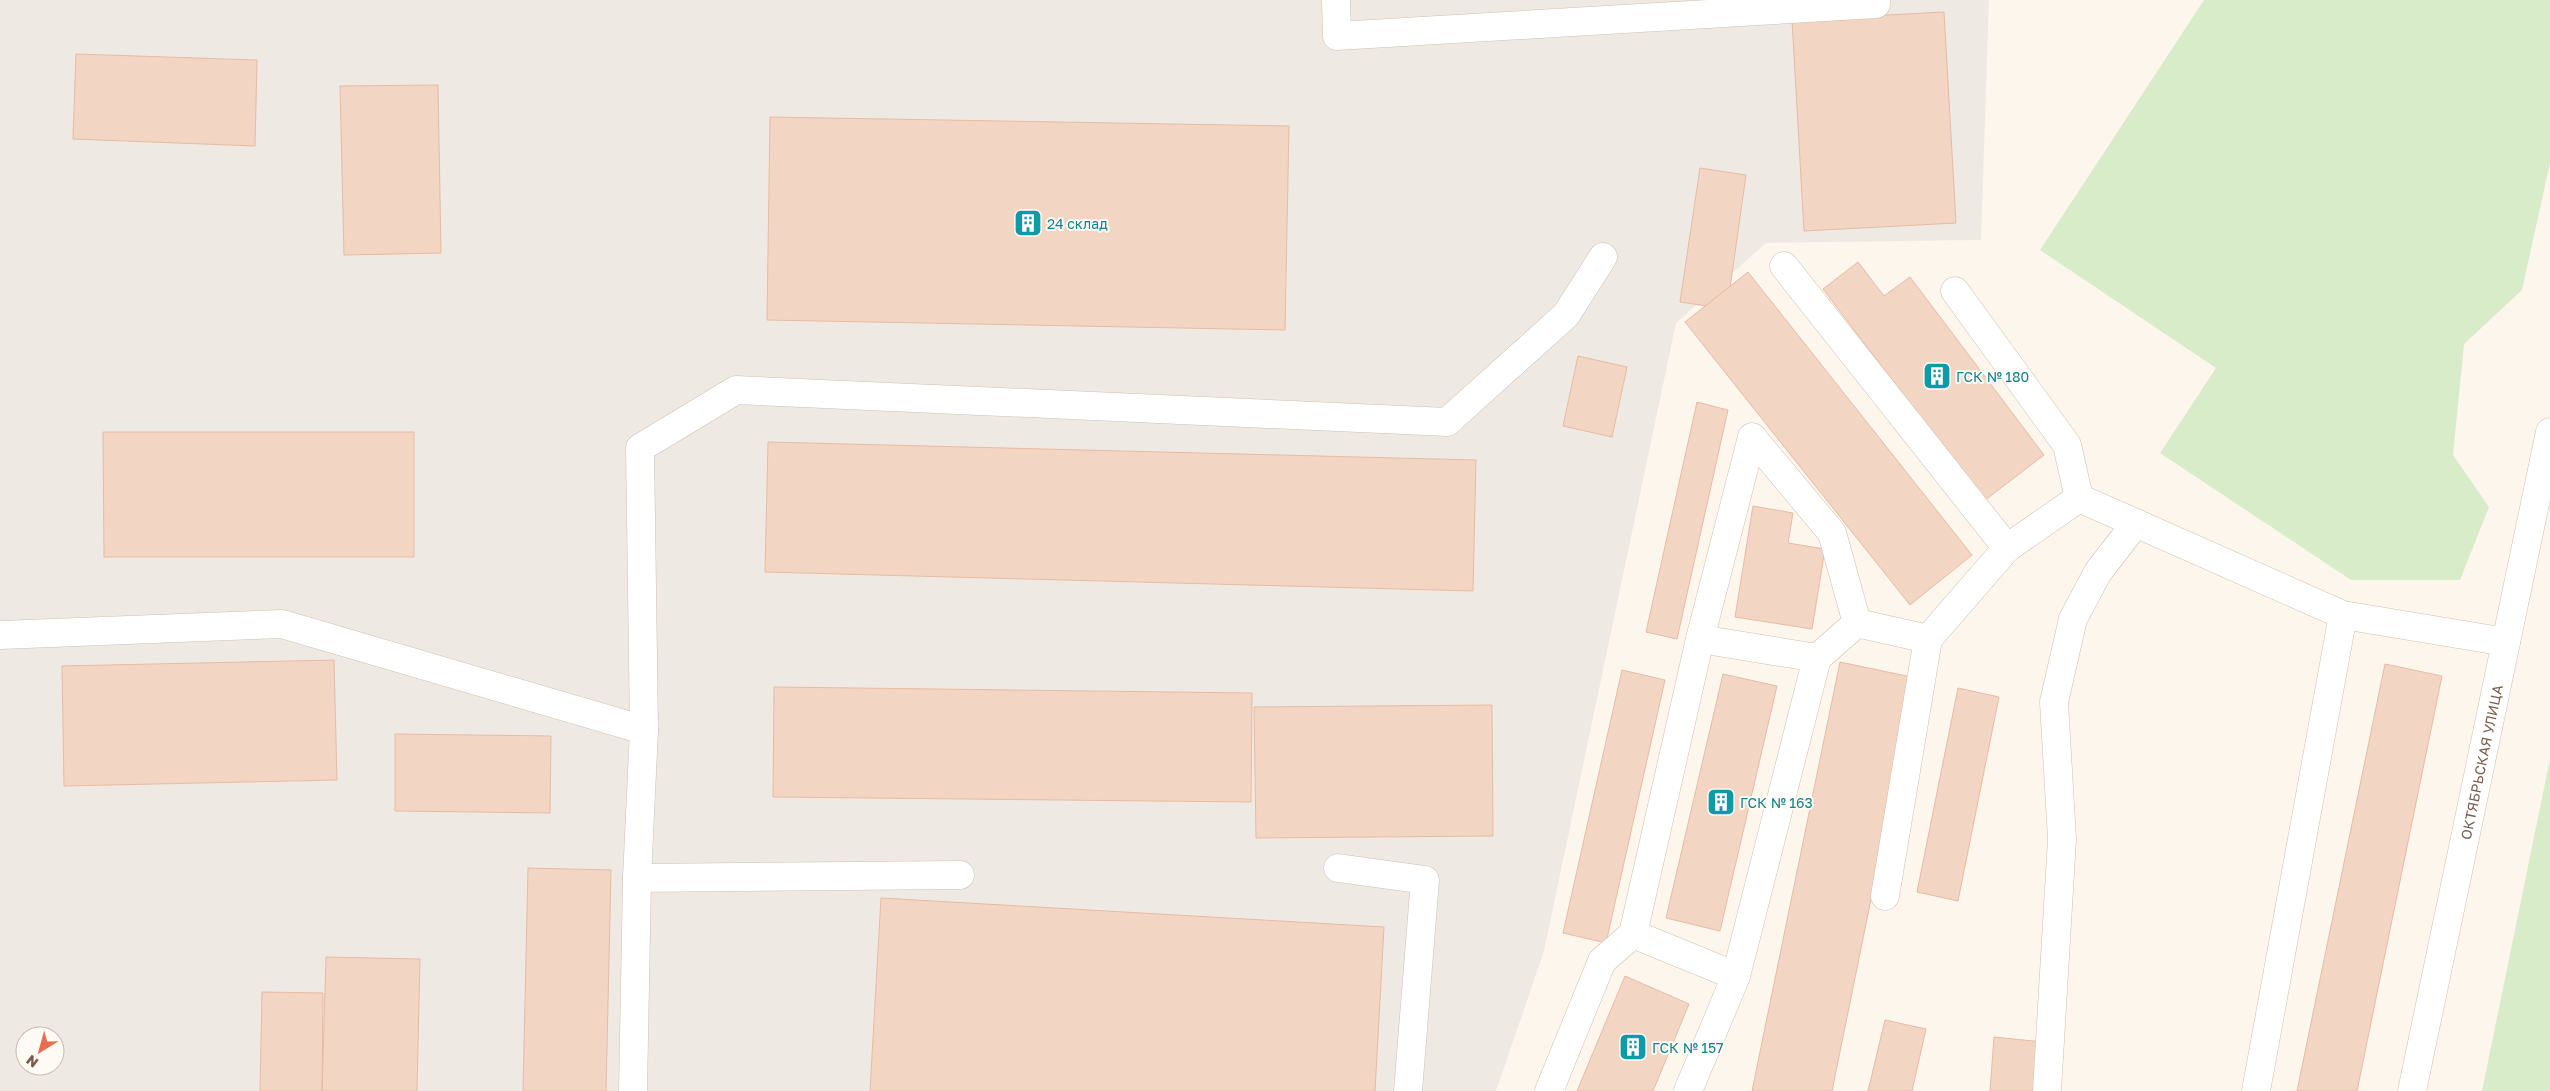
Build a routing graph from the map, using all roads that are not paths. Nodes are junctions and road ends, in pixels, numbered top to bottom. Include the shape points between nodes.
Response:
1 (1336, 0) edge
2 (1876, 0) edge
3 (1603, 257) dead end
4 (1784, 266) dead end
5 (1955, 292) dead end
6 (2550, 432) edge
7 (2079, 498) junction
8 (2136, 523) junction
9 (2007, 548) junction
10 (2343, 615) junction
11 (1857, 623) junction
12 (0, 635) edge
13 (1700, 639) junction
14 (1928, 639) junction
15 (2506, 642) junction
16 (1816, 658) junction
17 (644, 730) junction
18 (1338, 868) dead end
19 (960, 875) dead end
20 (637, 878) junction
21 (1886, 896) dead end
22 (1633, 934) junction
23 (1736, 976) junction
24 (633, 1091) edge
25 (1408, 1091) edge
26 (1549, 1091) edge
27 (1688, 1091) edge
28 (2047, 1091) edge
29 (2256, 1091) edge
30 (2412, 1091) edge

1 - 2 street via 1338,36 1876,4
3 - 17 street via 1566,315 1447,422 736,390 640,448
4 - 9 street
5 - 7 street via 2067,445
6 - 15 street, ОКТЯБРЬСКАЯ УЛИЦА
7 - 8 street
7 - 9 street
8 - 10 street
8 - 28 street via 2098,572 2073,619 2054,702 2062,838
9 - 14 street
10 - 15 street
10 - 29 street
11 - 13 street via 1832,533 1752,438
11 - 14 street
11 - 16 street
12 - 17 street via 282,624
13 - 16 street
13 - 22 street
14 - 21 street
15 - 30 street, ОКТЯБРЬСКАЯ УЛИЦА
16 - 23 street
17 - 20 street
18 - 25 street via 1425,880
19 - 20 street
20 - 24 street
22 - 23 street
22 - 26 street via 1602,961
23 - 27 street

